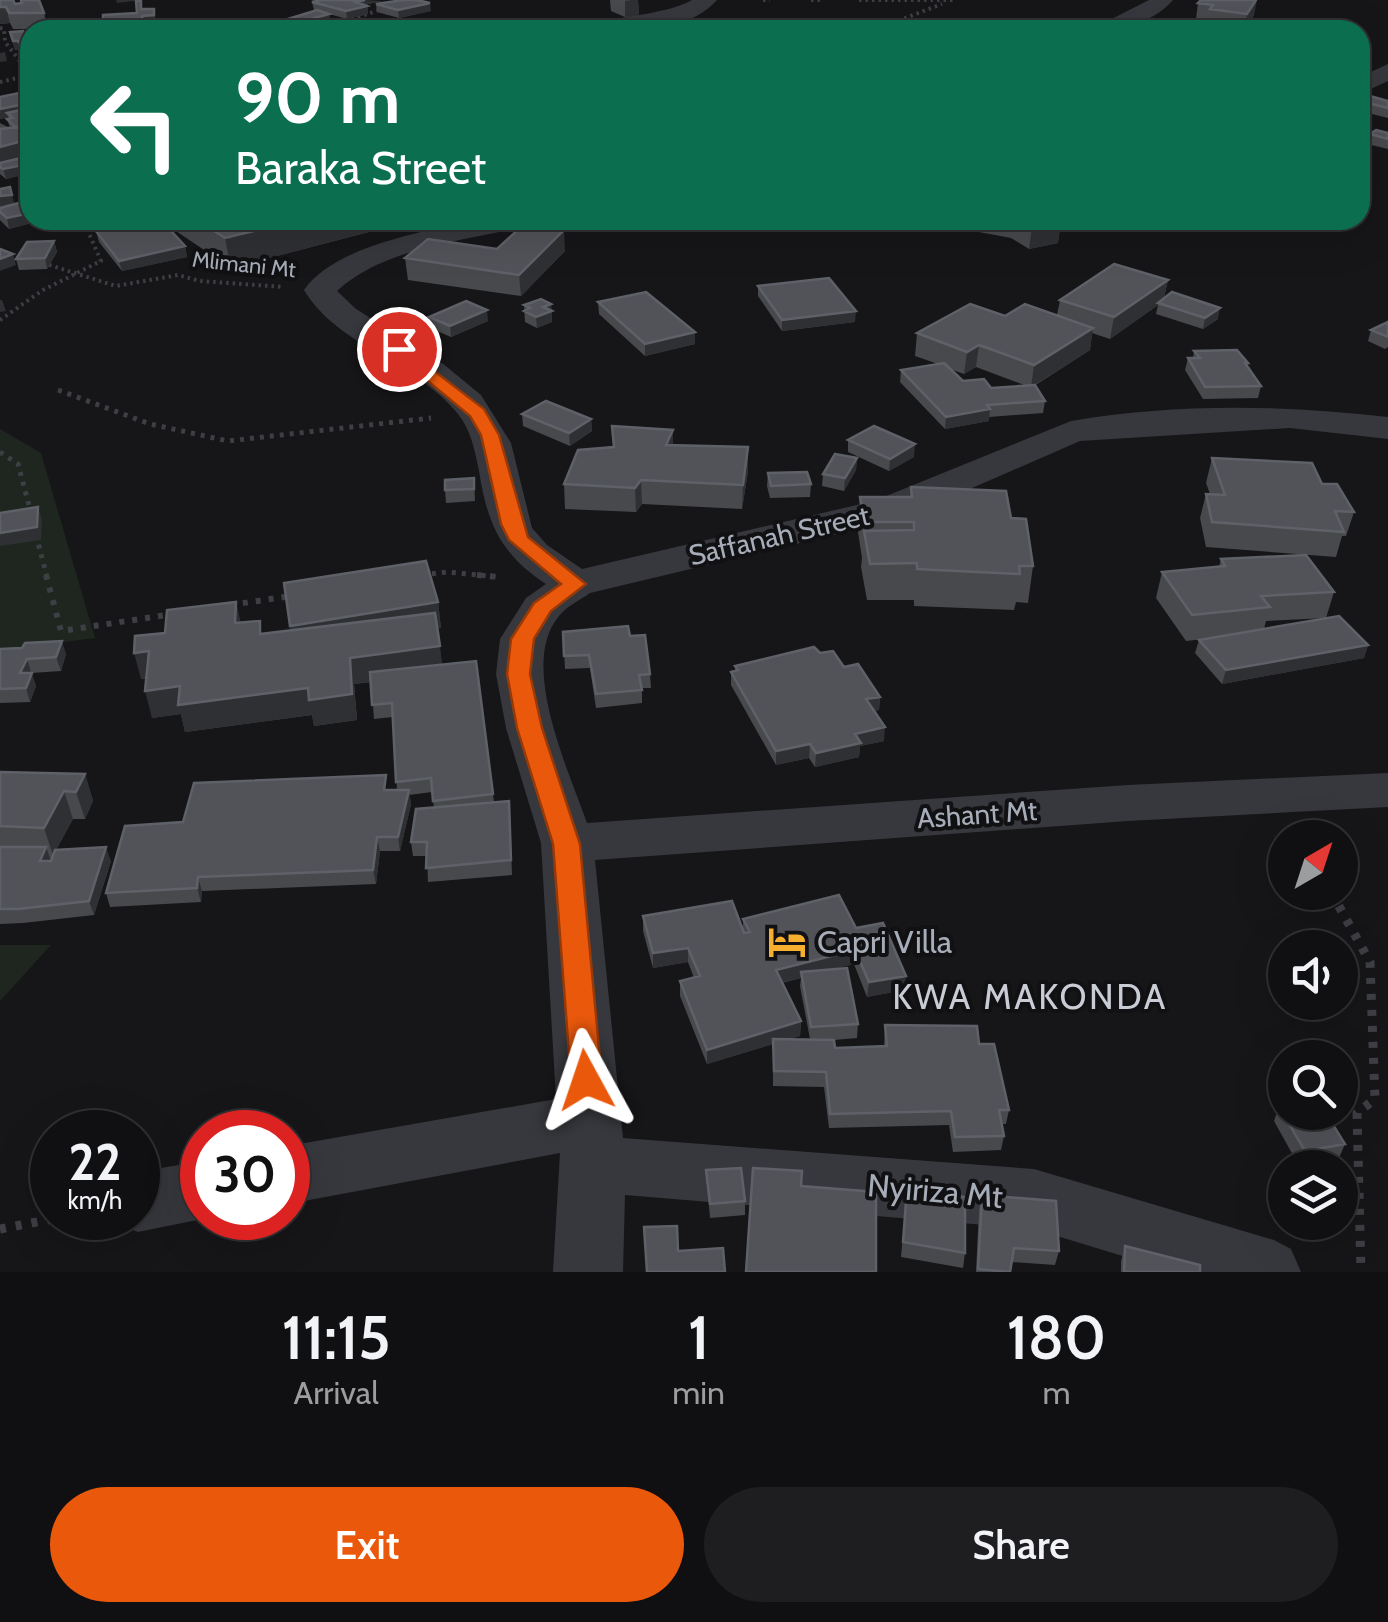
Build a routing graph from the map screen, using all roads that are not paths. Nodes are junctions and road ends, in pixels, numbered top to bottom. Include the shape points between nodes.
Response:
1 (707, 0) edge
2 (1163, 0) edge
3 (651, 20) edge
4 (1126, 20) edge
5 (479, 230) edge
6 (1388, 428) edge
7 (575, 584) junction
8 (1388, 790) edge
9 (567, 844) junction
10 (591, 1142) junction
11 (310, 1173) edge
12 (588, 1272) edge
13 (1266, 1272) edge

1 - 3 street
2 - 4 street
5 - 7 street via 358,263 320,290 333,307 399,349 477,413 490,435 519,540
6 - 7 street, Saffanah Street via 1290,417 1071,432 887,510
7 - 9 street via 542,607 523,639 519,674
8 - 9 street, Ashant Mt
9 - 10 street
10 - 11 street, Nyiriza Mt
10 - 12 street
10 - 13 street, Nyiriza Mt via 1034,1199

